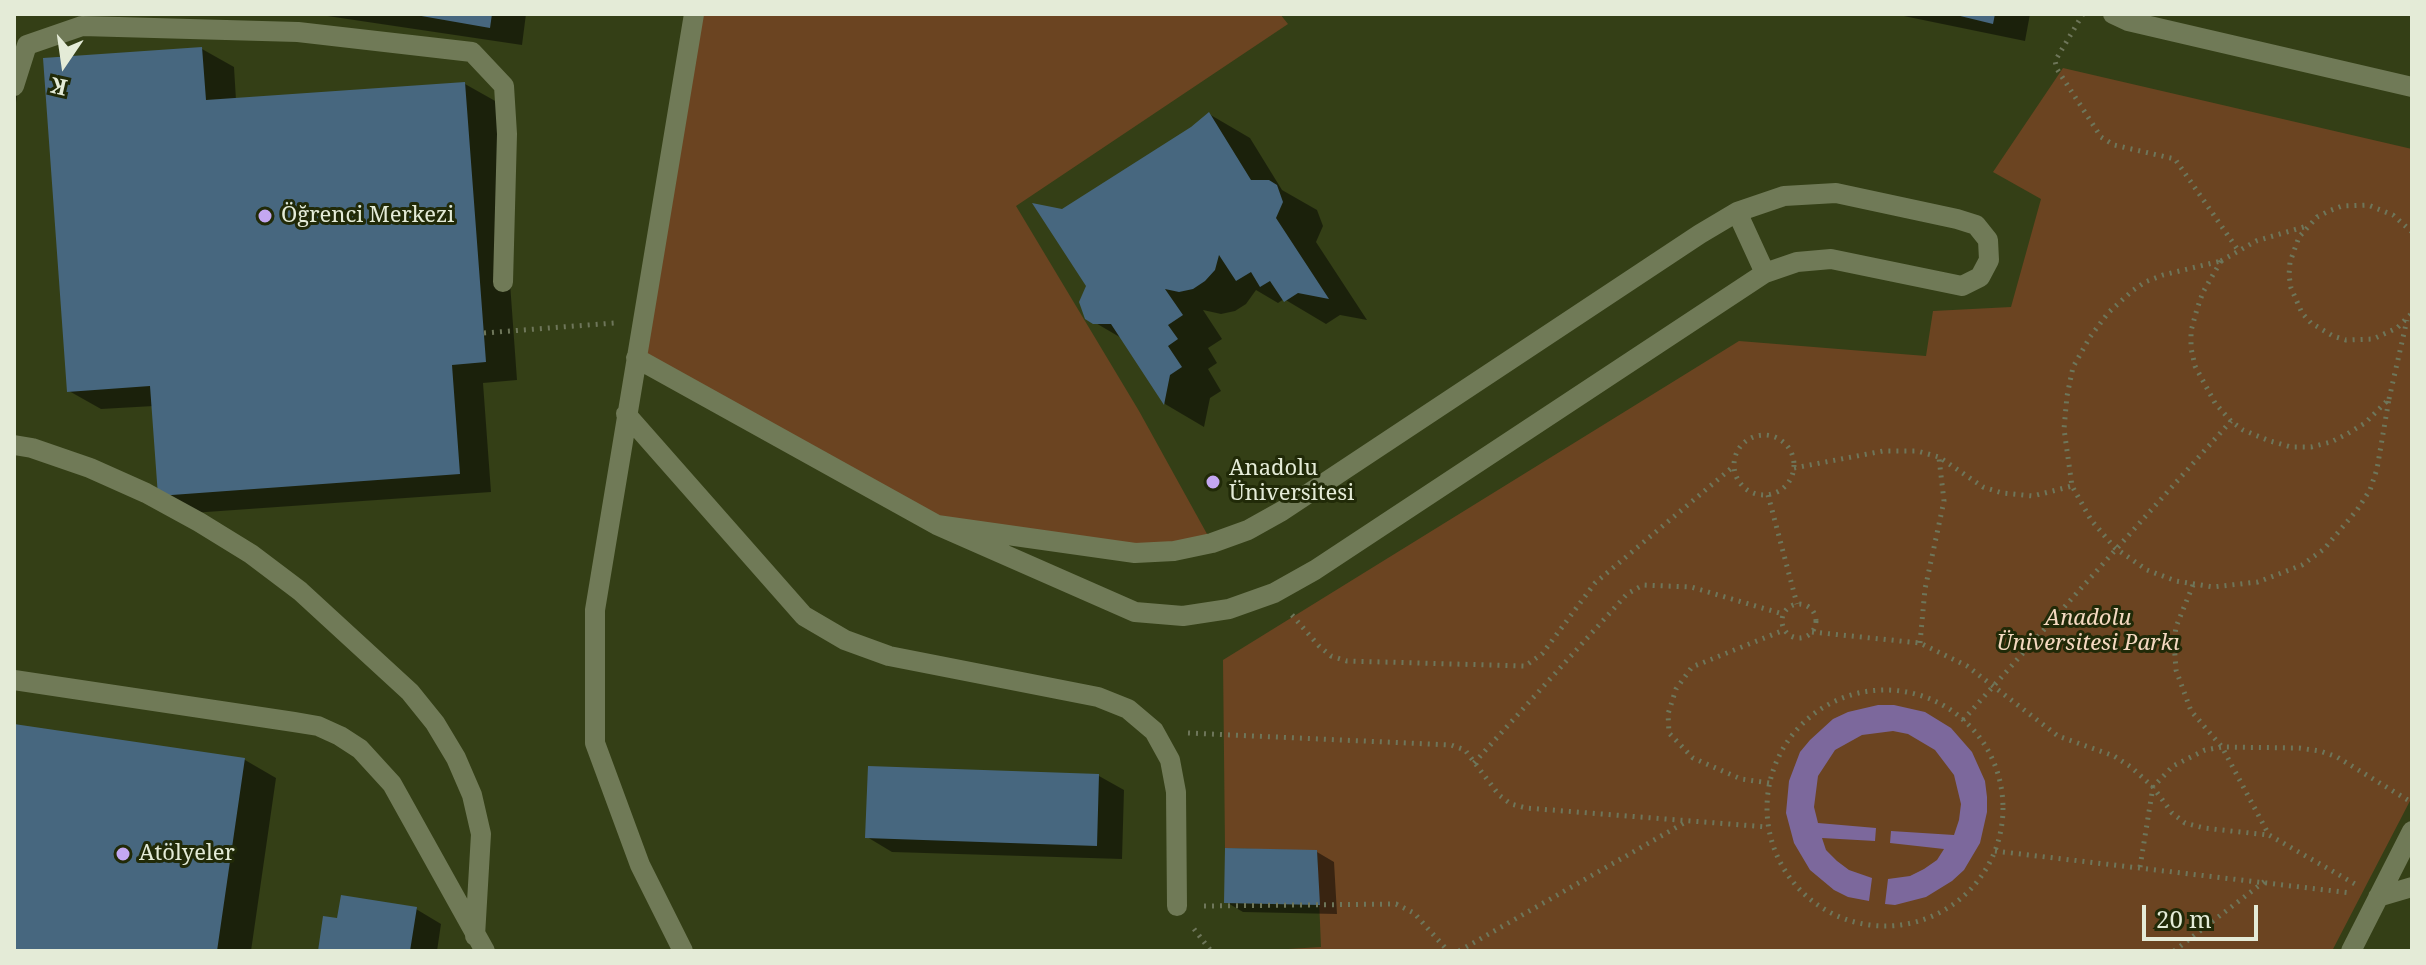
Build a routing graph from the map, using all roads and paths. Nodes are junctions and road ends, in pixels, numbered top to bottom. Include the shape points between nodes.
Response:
1 (694, 14) edge
2 (2083, 14) edge
3 (2113, 14) edge
4 (14, 86) edge
5 (2412, 87) edge
6 (1737, 212) junction
7 (2307, 226) junction
8 (2412, 232) edge
9 (2238, 250) junction
10 (2221, 261) junction
11 (1765, 273) junction
12 (503, 282) dead end
13 (2412, 313) edge
14 (2407, 319) junction
15 (642, 321) junction
16 (484, 333) dead end
17 (636, 358) junction
18 (2389, 399) junction
19 (626, 414) junction
20 (2231, 421) junction
21 (14, 445) edge
22 (1939, 457) junction
23 (1734, 466) junction
24 (1794, 468) junction
25 (2072, 486) junction
26 (1768, 495) junction
27 (937, 525) junction
28 (2115, 548) junction
29 (2193, 585) junction
30 (1274, 593) junction
31 (1797, 604) junction
32 (1783, 614) junction
33 (1784, 630) junction
34 (1812, 632) junction
35 (1920, 643) junction
36 (14, 680) edge
37 (1994, 685) junction
38 (1963, 720) junction
39 (1154, 731) junction
40 (2222, 747) junction
41 (1474, 763) junction
42 (1769, 783) junction
43 (2153, 787) junction
44 (2412, 803) edge
45 (1686, 822) junction
46 (1767, 827) junction
47 (2412, 831) edge
48 (2269, 835) junction
49 (1995, 851) junction
50 (2140, 867) junction
51 (2266, 881) junction
52 (2412, 887) edge
53 (2378, 897) junction
54 (1177, 906) joint
55 (480, 943) edge
56 (683, 951) edge
57 (1448, 951) edge
58 (1459, 951) edge
59 (2174, 951) edge
60 (2351, 951) edge

1 - 15 street
2 - 9 path via 2055,61 2101,137 2175,159
3 - 5 street
4 - 12 street via 27,45 82,26 298,32 472,52 504,86
6 - 11 street
6 - 11 street via 1784,196 1836,193 1957,219 1976,225 1988,240 1989,260 1980,277 1962,286 1831,259 1797,262
6 - 27 street via 1248,530 1174,551 1135,553
7 - 8 path via 2342,206 2368,205 2393,215
7 - 9 path
7 - 14 path via 2293,249 2289,275 2295,301 2311,323 2333,336 2360,341 2386,335
9 - 10 path
10 - 20 path via 2197,309 2191,348 2215,403
10 - 25 path via 2145,282 2108,313 2090,337 2073,367 2067,396 2064,429
11 - 30 street
13 - 14 path
14 - 18 path
15 - 16 path
15 - 17 street
17 - 19 street
17 - 27 street
18 - 20 path via 2356,428 2311,447 2270,441
18 - 29 path via 2370,490 2324,549 2302,565 2258,582
19 - 39 street via 804,616 845,640 889,656 1098,697 1128,709
19 - 56 street via 595,610 595,743 640,865
20 - 28 path
21 - 55 street via 90,468 212,530 300,591 410,692 435,723 472,795 481,834
22 - 24 path via 1883,451
22 - 25 path via 1983,487 2002,493 2033,496
22 - 35 path via 1944,501 1925,589
23 - 24 path via 1746,440 1765,435 1784,442
23 - 26 path via 1741,484
23 - 30 path via 1595,583 1542,654 1525,666 1347,661 1319,646
24 - 26 path via 1785,486
25 - 28 path
26 - 31 path
27 - 30 street via 1135,612 1183,616 1229,609
28 - 29 path via 2147,570
28 - 37 path
29 - 40 path via 2176,627 2176,670 2191,711
31 - 32 path
31 - 34 path via 1813,611
32 - 33 path
32 - 41 path via 1691,587 1643,585 1627,594
33 - 34 path via 1792,638
33 - 42 path via 1692,667 1676,689 1668,714 1669,733 1693,758 1741,779
34 - 35 path
35 - 37 path
36 - 55 street via 318,726 340,736 360,749 392,784
37 - 38 path
37 - 43 path via 2045,728 2114,756
38 - 42 path via 1943,703 1904,690 1866,690 1830,702 1800,724 1778,754
38 - 49 path via 1975,729 1996,764 2004,805
39 - 41 path via 1451,745 1465,750
39 - 54 street via 1170,760 1176,792
40 - 43 path via 2190,756
40 - 44 path via 2320,751
40 - 48 path
41 - 45 path via 1511,804
42 - 46 path
43 - 48 path via 2185,823
43 - 50 path
45 - 46 path
45 - 58 path
46 - 49 path via 1779,863 1801,893 1832,915 1868,926 1909,924 1948,909 1979,882
47 - 53 street
48 - 53 path
49 - 50 path
50 - 51 path
51 - 53 path
51 - 59 path
52 - 53 street
53 - 60 street
54 - 57 path via 1396,904 1414,913

